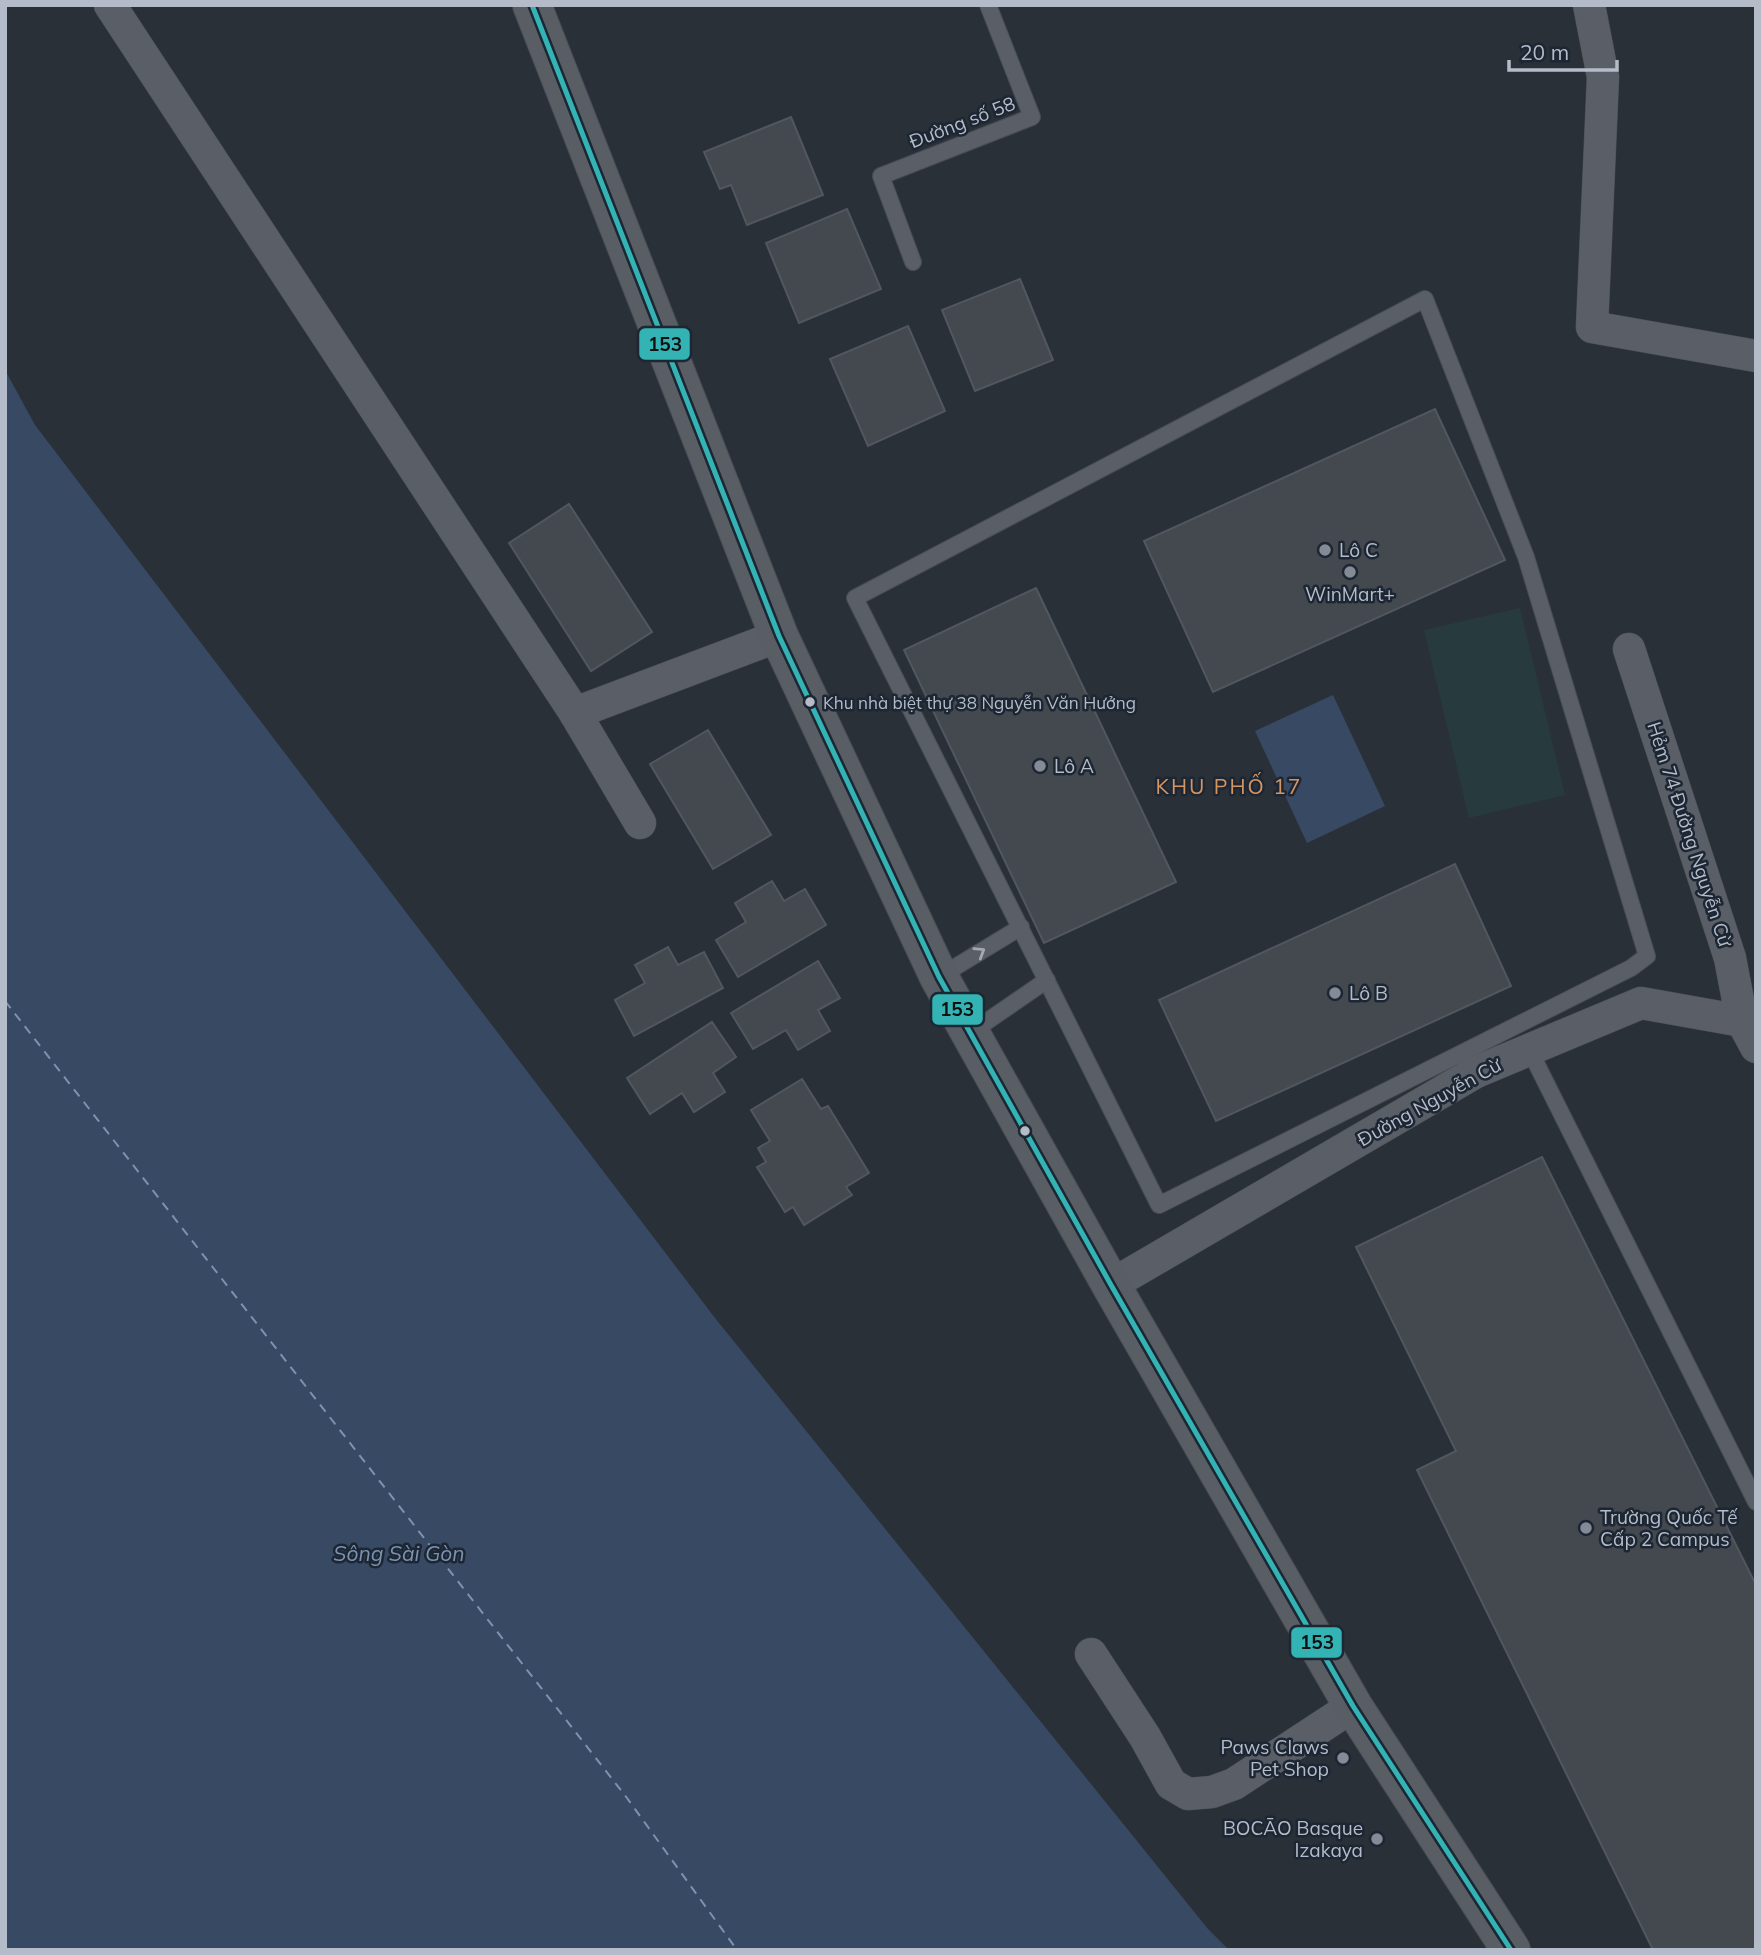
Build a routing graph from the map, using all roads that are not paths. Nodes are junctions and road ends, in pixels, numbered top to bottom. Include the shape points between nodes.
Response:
1 (110, 5) edge
2 (532, 5) edge
3 (988, 5) edge
4 (1588, 5) edge
5 (913, 262) dead end
6 (1756, 356) edge
7 (779, 636) junction
8 (1629, 649) dead end
9 (575, 713) junction
10 (640, 822) dead end
11 (1021, 927) junction
12 (939, 977) junction
13 (1047, 980) junction
14 (1636, 986) junction
15 (970, 1033) junction
16 (1749, 1034) edge
17 (1529, 1049) junction
18 (1111, 1285) junction
19 (1756, 1502) edge
20 (1091, 1654) dead end
21 (1353, 1706) junction
22 (1511, 1950) edge

1 - 9 street
2 - 7 main road
3 - 5 lane, Đường số 58 via 1032,117 881,176
4 - 6 street via 1603,76 1592,327
7 - 9 street
7 - 12 main road
8 - 16 street, Hẻm 74 Đường Nguyễn Cừ via 1730,958
9 - 10 street
12 -> 11 lane
11 - 13 lane
11 - 14 lane via 855,598 1425,299 1526,557 1647,956
12 - 15 main road
13 - 14 lane via 1159,1205
13 - 15 lane
14 - 16 street
14 - 17 street, Đường Nguyễn Cừ
15 - 18 main road
17 - 18 street, Đường Nguyễn Cừ via 1476,1072
17 - 19 lane
18 - 21 main road
20 - 21 street via 1171,1784 1188,1794 1234,1784
21 - 22 main road

